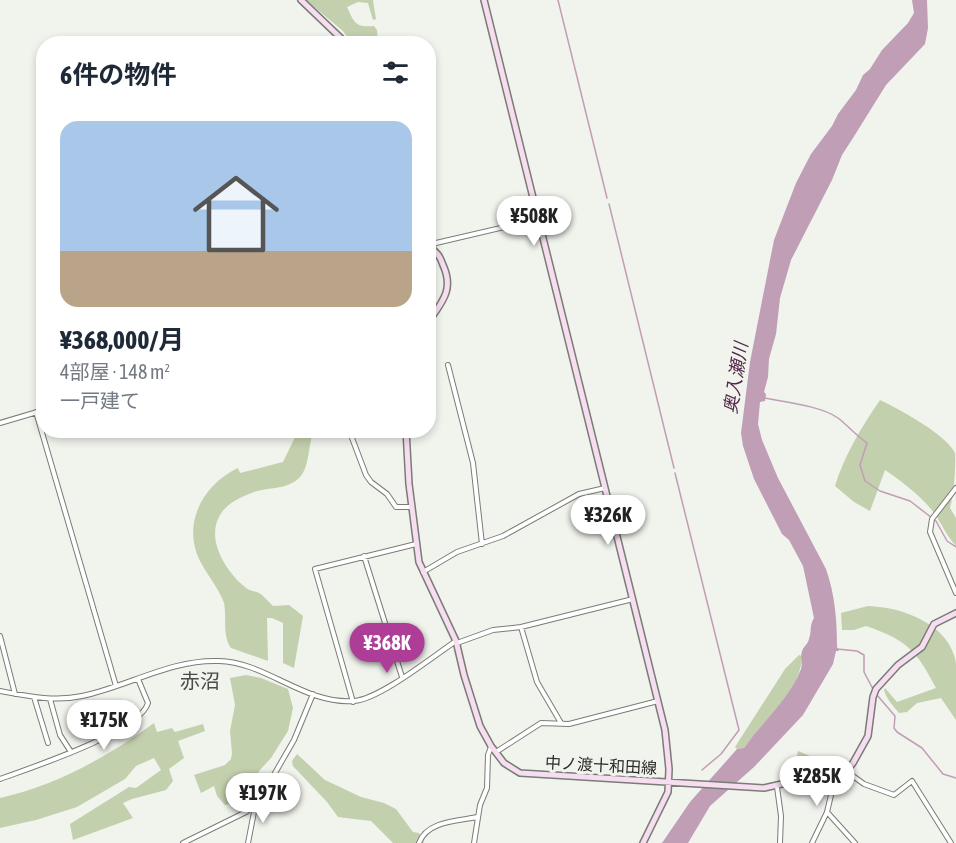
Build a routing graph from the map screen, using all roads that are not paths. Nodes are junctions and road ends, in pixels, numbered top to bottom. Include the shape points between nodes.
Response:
1 (301, 0) edge
2 (484, 0) edge
3 (339, 36) edge
4 (539, 219) junction
5 (436, 243) edge
6 (436, 252) edge
7 (436, 310) edge
8 (448, 365) dead end
9 (36, 412) edge
10 (0, 423) edge
11 (44, 438) edge
12 (352, 438) edge
13 (407, 438) edge
14 (605, 488) junction
15 (956, 488) edge
16 (412, 507) junction
17 (416, 544) junction
18 (482, 544) junction
19 (364, 556) junction
20 (423, 572) junction
21 (956, 593) edge
22 (633, 599) junction
23 (956, 613) edge
24 (521, 627) junction
25 (0, 636) edge
26 (457, 642) junction
27 (1, 645) edge
28 (402, 677) junction
29 (138, 679) junction
30 (116, 686) junction
31 (0, 691) edge
32 (15, 694) junction
33 (313, 694) junction
34 (34, 697) junction
35 (50, 699) junction
36 (659, 701) junction
37 (353, 702) junction
38 (561, 724) junction
39 (48, 743) dead end
40 (491, 746) junction
41 (71, 752) junction
42 (496, 752) junction
43 (846, 771) junction
44 (836, 774) junction
45 (0, 779) edge
46 (670, 783) junction
47 (777, 787) junction
48 (252, 807) junction
49 (827, 812) junction
50 (477, 816) junction
51 (183, 843) edge
52 (248, 843) edge
53 (419, 843) edge
54 (474, 843) edge
55 (643, 843) edge
56 (780, 843) edge
57 (812, 843) edge
58 (855, 843) edge
59 (951, 843) edge

1 - 3 main road
2 - 4 main road
4 - 5 street
4 - 14 main road
6 - 7 main road via 449,285
8 - 18 street via 473,463
9 - 10 street
11 - 30 street
12 - 16 street via 371,482 396,507
13 - 16 main road, 中ノ渡十和田線
14 - 18 street via 579,494
14 - 22 main road
15 - 21 street via 932,519 930,528
16 - 17 main road, 中ノ渡十和田線
17 - 19 street
17 - 20 main road, 中ノ渡十和田線
18 - 20 street via 457,552
19 - 28 street
19 - 37 street via 315,569
20 - 26 main road, 中ノ渡十和田線
22 - 24 street
22 - 36 main road
23 - 43 main road via 934,624 922,647 898,665 875,692 870,730
24 - 26 street via 493,630
24 - 38 street via 537,682
25 - 27 street
26 - 28 street
26 - 40 main road, 中ノ渡十和田線 via 478,720
27 - 32 street
28 - 37 street
29 - 30 street
29 - 33 street via 192,663 220,661 254,669
29 - 41 street via 148,703 144,711 108,736
30 - 35 street via 82,696
31 - 32 street
32 - 34 street
33 - 37 street
33 - 48 street via 284,758
34 - 35 street
34 - 39 street
35 - 41 street via 60,735
36 - 38 street
36 - 46 main road via 666,730
38 - 42 street via 541,723
40 - 42 main road, 中ノ渡十和田線
40 - 50 street via 487,788
41 - 45 street
42 - 46 main road, 中ノ渡十和田線 via 512,769 525,774
43 - 44 main road, 中ノ渡十和田線
43 - 59 street via 864,784 894,795 912,781
44 - 47 main road, 中ノ渡十和田線
44 - 49 street
46 - 47 main road, 中ノ渡十和田線
46 - 55 main road
47 - 56 street
48 - 51 street
48 - 52 street
49 - 57 street
49 - 58 street
50 - 53 street via 428,829
50 - 54 street

